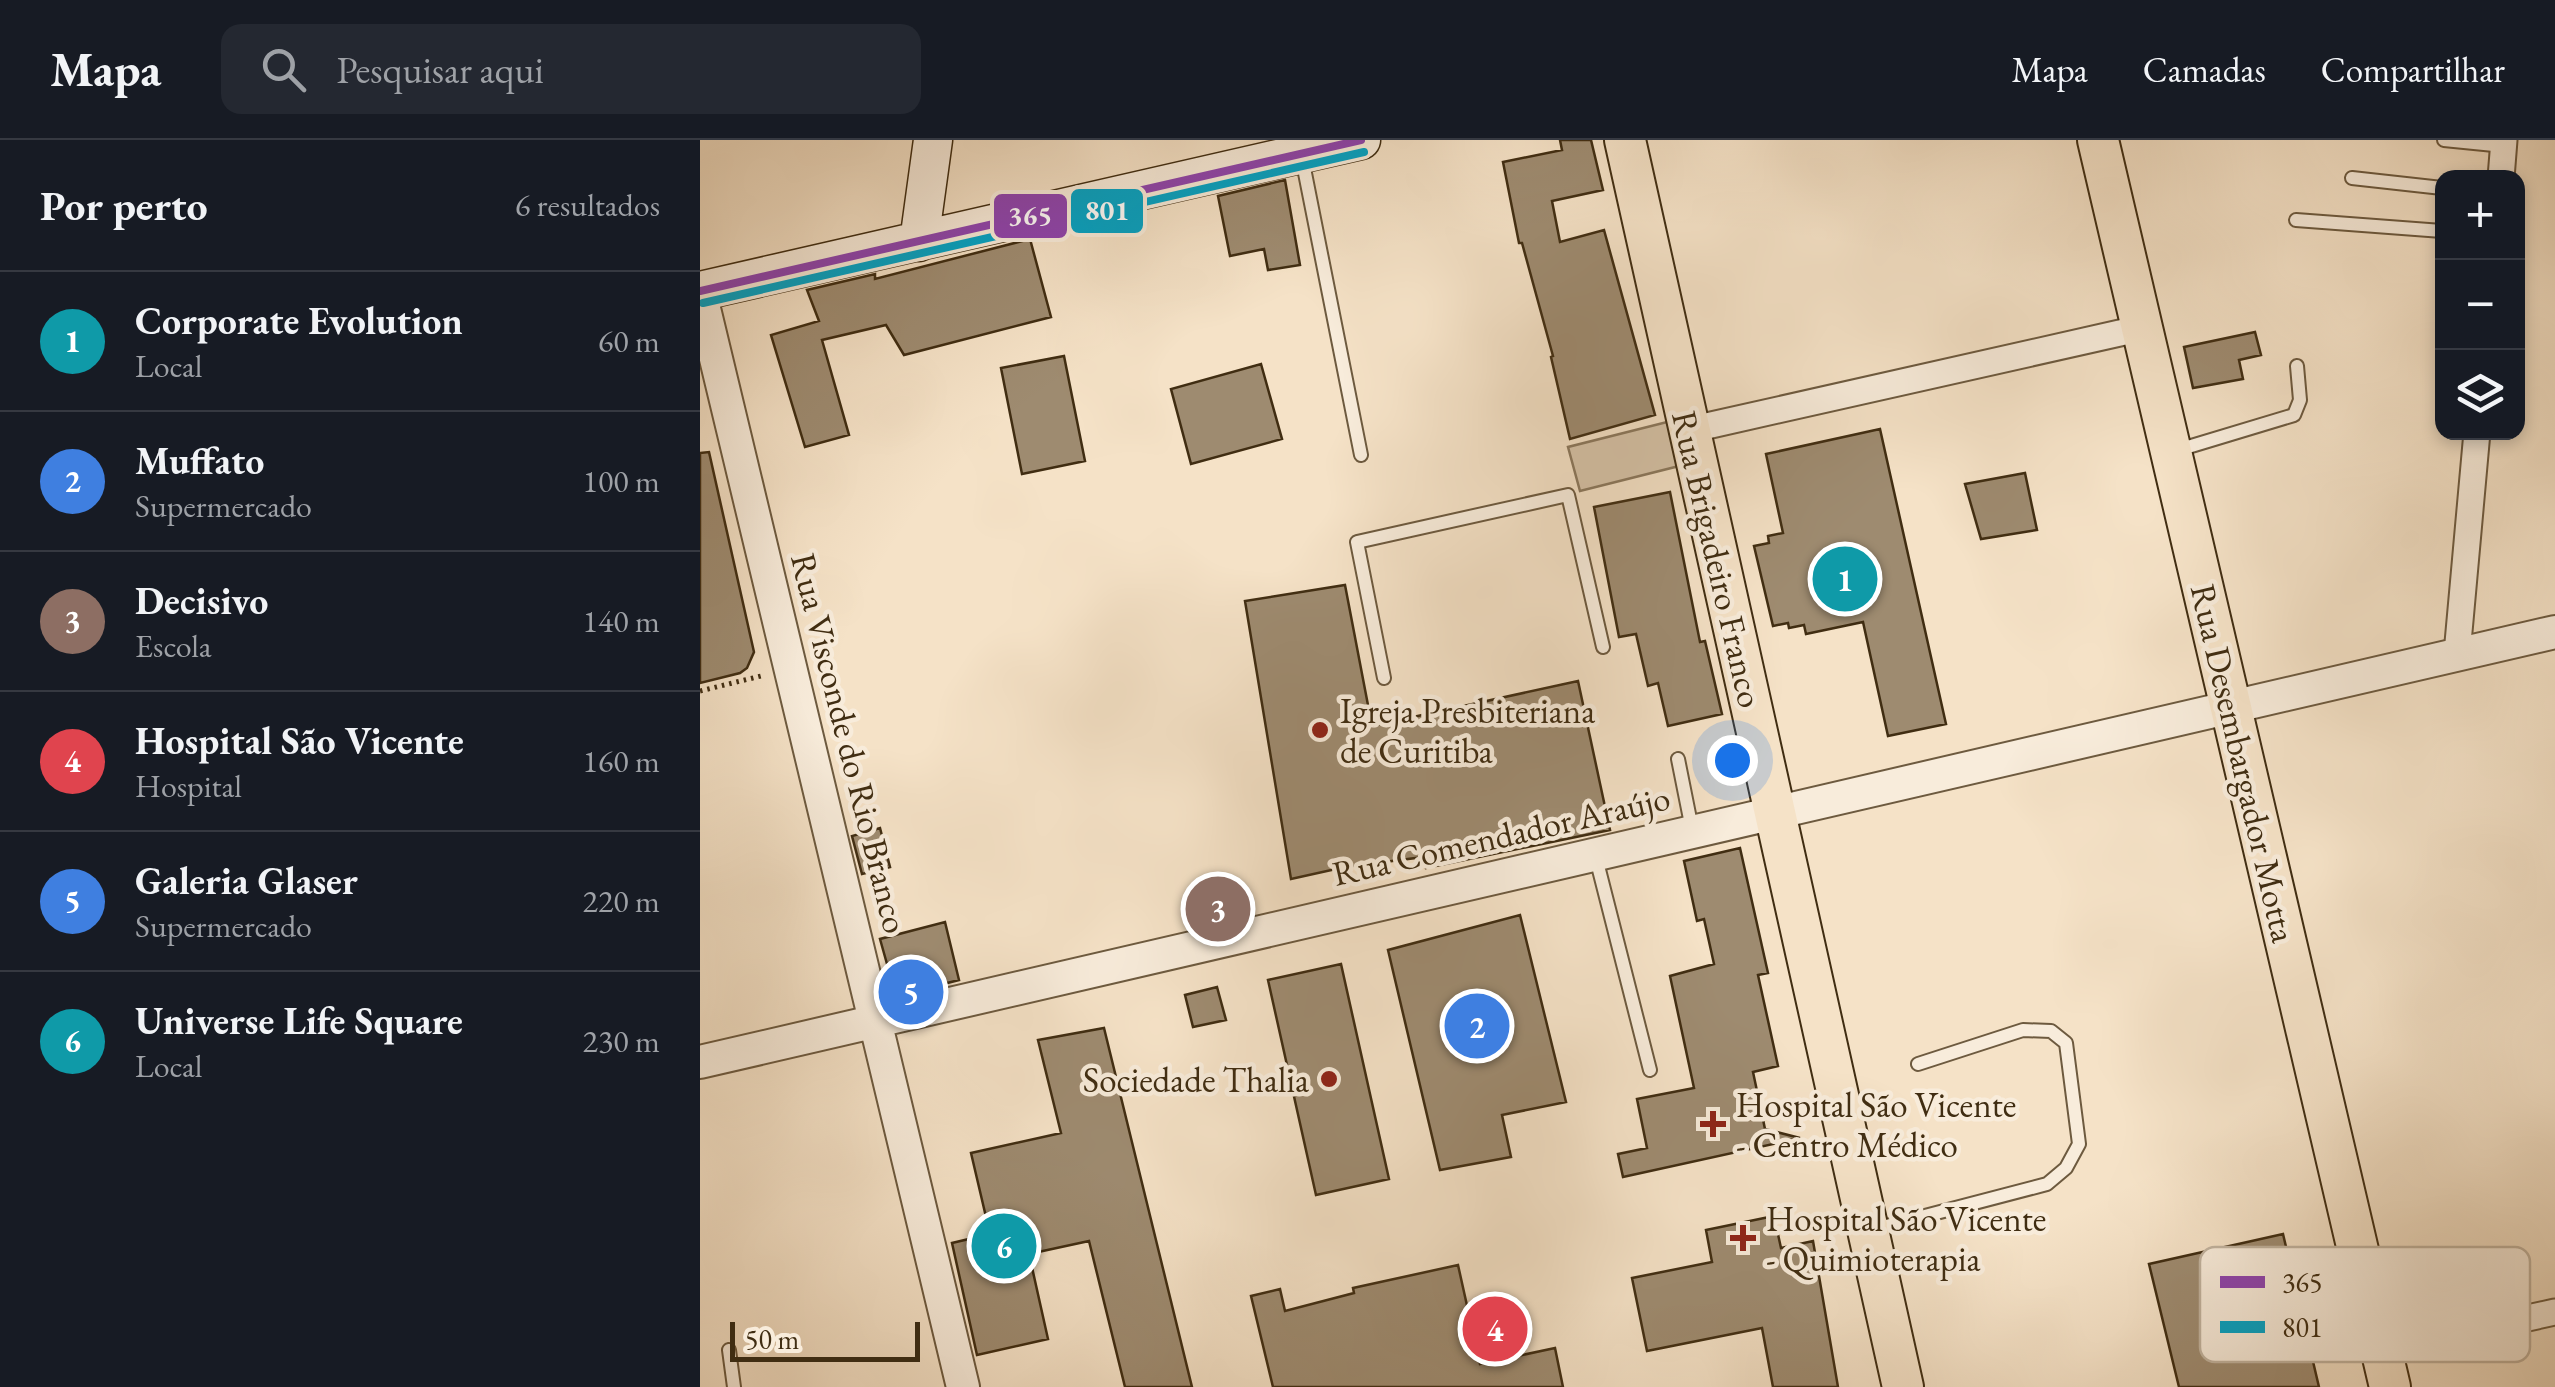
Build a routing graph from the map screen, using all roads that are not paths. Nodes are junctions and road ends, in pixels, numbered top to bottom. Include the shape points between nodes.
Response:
1 (934, 140) edge
2 (1362, 140) edge
3 (1624, 140) edge
4 (2098, 140) edge
5 (2444, 140) edge
6 (2504, 143) edge
7 (1301, 154) junction
8 (2502, 170) edge
9 (2352, 178) dead end
10 (2435, 187) edge
11 (2296, 220) dead end
12 (2435, 230) edge
13 (919, 242) junction
14 (700, 292) edge
15 (2142, 328) junction
16 (2296, 366) dead end
17 (1689, 430) junction
18 (2477, 440) edge
19 (2171, 452) junction
20 (1361, 454) dead end
21 (2555, 632) edge
22 (1603, 647) dead end
23 (2457, 654) junction
24 (1384, 678) dead end
25 (2231, 707) junction
26 (1678, 759) dead end
27 (1775, 813) junction
28 (1693, 831) junction
29 (1596, 854) junction
30 (876, 1022) junction
31 (700, 1062) edge
32 (1918, 1064) dead end
33 (1650, 1070) dead end
34 (1868, 1231) junction
35 (2357, 1247) edge
36 (2555, 1312) edge
37 (2530, 1320) edge
38 (729, 1350) dead end
39 (734, 1387) edge
40 (964, 1387) edge
41 (1903, 1387) edge

1 - 13 main road
2 - 7 main road
3 - 17 main road, Rua Brigadeiro Franco
4 - 15 main road, Rua Desembargador Motta
5 - 6 lane
6 - 8 street
7 - 13 main road
7 - 20 lane
9 - 10 lane
11 - 12 lane
13 - 14 main road
14 - 30 street, Rua Visconde do Rio Branco
15 - 17 street
15 - 19 main road, Rua Desembargador Motta
16 - 19 lane via 2300,400 2294,415
17 - 27 main road, Rua Brigadeiro Franco
18 - 23 street
19 - 25 main road, Rua Desembargador Motta
21 - 23 street, Rua Comendador Araújo
22 - 24 lane via 1568,495 1356,542
23 - 25 street, Rua Comendador Araújo
25 - 27 street, Rua Comendador Araújo
25 - 35 main road, Rua Desembargador Motta
26 - 28 lane
27 - 28 street, Rua Comendador Araújo
27 - 34 main road, Rua Brigadeiro Franco
28 - 29 street, Rua Comendador Araújo
29 - 30 street, Rua Comendador Araújo
29 - 33 lane
30 - 31 street, Rua Comendador Araújo
30 - 40 street, Rua Visconde do Rio Branco
32 - 34 lane via 2023,1030 2051,1031 2066,1043 2079,1144 2048,1184
34 - 41 main road, Rua Brigadeiro Franco
36 - 37 street
38 - 39 lane

